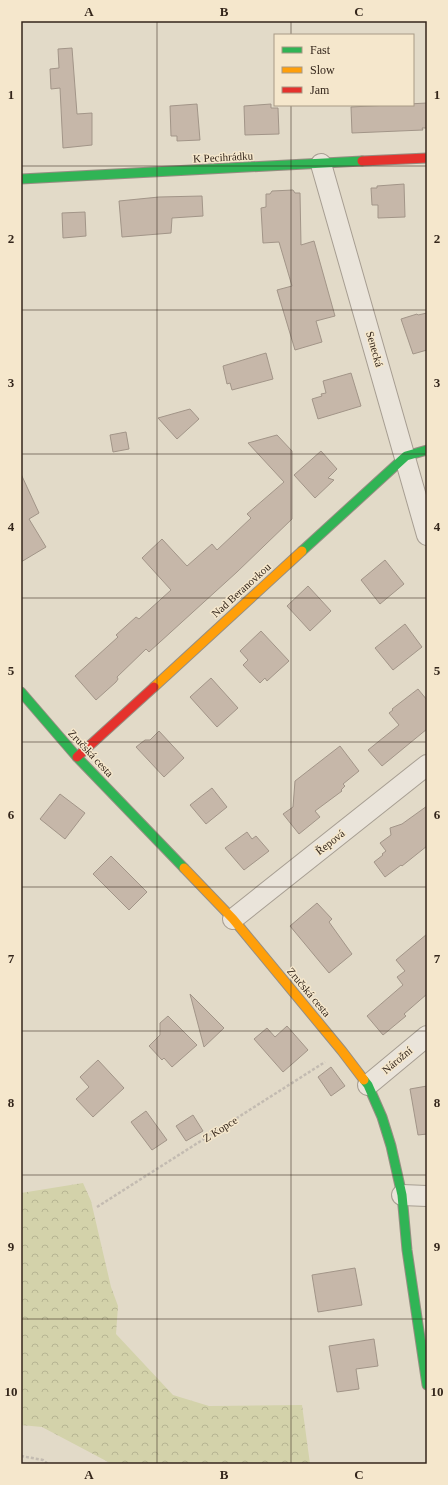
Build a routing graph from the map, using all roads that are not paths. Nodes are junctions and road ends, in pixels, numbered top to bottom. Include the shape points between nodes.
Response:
1 (427, 158) edge
2 (321, 164) junction
3 (21, 179) edge
4 (427, 450) edge
5 (406, 456) junction
6 (427, 535) edge
7 (21, 692) edge
8 (77, 757) junction
9 (427, 765) edge
10 (233, 919) junction
11 (427, 1036) edge
12 (368, 1085) junction
13 (402, 1195) junction
14 (427, 1196) edge
15 (427, 1385) edge

1 - 2 street, K Pecihrádku
2 - 3 street, K Pecihrádku
2 - 5 street, Senecká
4 - 5 street, Nad Beranovkou
5 - 6 street, Senecká
5 - 8 street, Nad Beranovkou
7 - 8 street, Zručská cesta
8 - 10 street, Zručská cesta
9 - 10 street, Řepová
10 - 12 street, Zručská cesta
11 - 12 street, Nárožní
12 - 13 street, Zručská cesta via 391,1146
13 - 14 street
13 - 15 street, Zručská cesta via 407,1250

